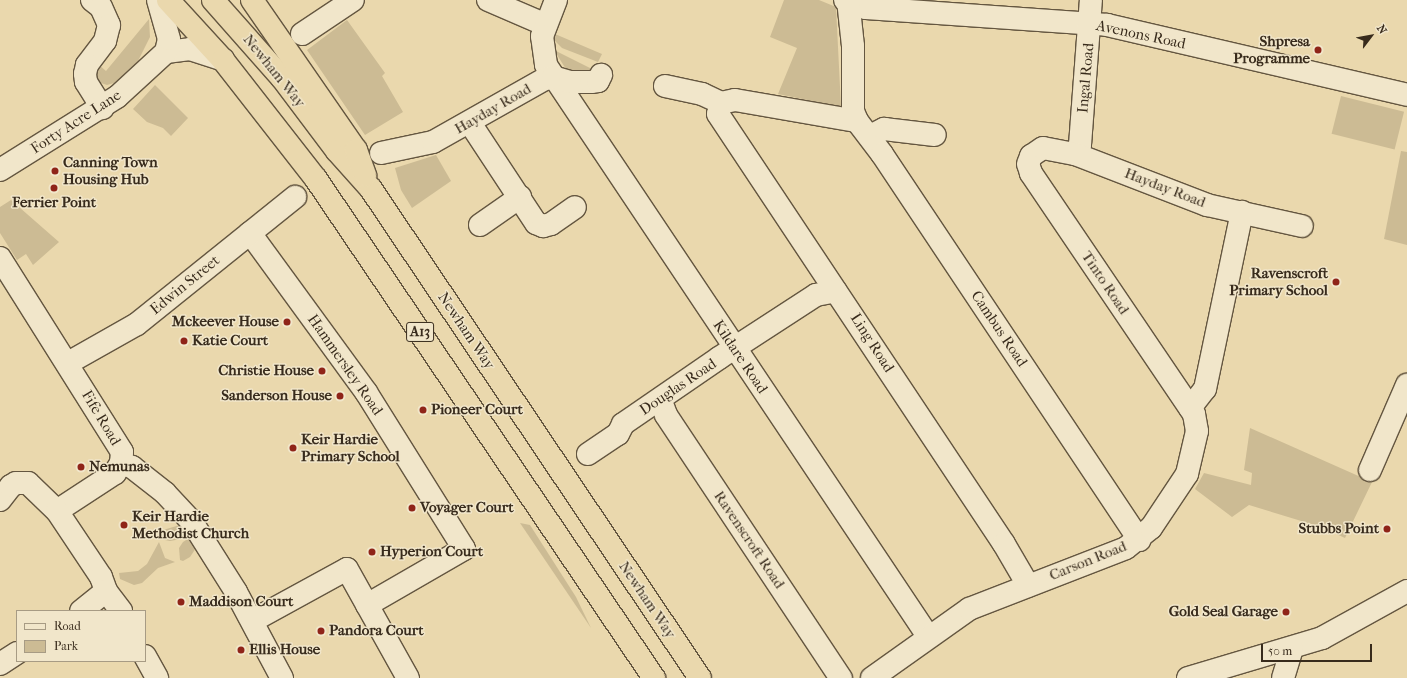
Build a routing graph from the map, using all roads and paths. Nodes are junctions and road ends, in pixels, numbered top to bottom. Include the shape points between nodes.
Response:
1 (92, 0) edge
2 (158, 0) edge
3 (168, 0) edge
4 (213, 0) edge
5 (252, 0) edge
6 (353, 0) edge
7 (488, 0) edge
8 (556, 0) edge
9 (847, 0) edge
10 (1091, 0) edge
11 (1090, 24) junction
12 (546, 25) junction
13 (302, 34) dead end
14 (166, 52) junction
15 (223, 60) junction
16 (601, 75) dead end
17 (553, 77) junction
18 (665, 86) dead end
19 (1407, 95) edge
20 (721, 103) junction
21 (102, 108) junction
22 (470, 123) junction
23 (863, 129) junction
24 (934, 135) dead end
25 (381, 153) dead end
26 (1076, 154) junction
27 (1031, 156) joint
28 (0, 170) edge
29 (371, 189) junction
30 (295, 197) dead end
31 (520, 197) junction
32 (575, 207) dead end
33 (1242, 212) junction
34 (480, 225) dead end
35 (1302, 226) dead end
36 (250, 233) junction
37 (0, 258) edge
38 (836, 291) junction
39 (735, 349) junction
40 (68, 363) junction
41 (1407, 385) edge
42 (661, 401) junction
43 (1190, 408) junction
44 (588, 454) dead end
45 (121, 463) junction
46 (1370, 470) dead end
47 (0, 500) edge
48 (57, 511) junction
49 (1139, 540) junction
50 (1028, 585) junction
51 (106, 591) junction
52 (1407, 591) edge
53 (368, 605) junction
54 (82, 610) edge
55 (120, 610) edge
56 (252, 621) junction
57 (928, 636) junction
58 (1292, 648) junction
59 (16, 654) edge
60 (146, 658) edge
61 (0, 664) edge
62 (875, 677) edge
63 (157, 678) edge
64 (282, 678) edge
65 (408, 678) edge
66 (654, 678) edge
67 (700, 678) edge
68 (841, 678) edge
69 (1188, 678) edge
70 (1283, 678) edge

1 - 21 street via 101,7 109,25 105,42 87,65 85,74 86,82
2 - 14 street via 169,39
3 - 15 highway, A13
4 - 29 highway, Newham Way / A13 via 282,78 337,151
5 - 29 highway, A13 via 356,150
6 - 13 street
7 - 12 street
8 - 12 street, Kildare Road
9 - 11 street, Avenons Road via 866,8
9 - 23 street via 853,53 853,111
10 - 11 street, Ingal Road
11 - 19 street, Avenons Road via 1107,25
11 - 26 street, Ingal Road via 1080,145
12 - 17 street, Kildare Road via 541,44 546,65
14 - 15 street via 190,49
14 - 21 street, Forty Acre Lane
15 - 66 highway, A13 via 329,198
16 - 17 street via 598,81 591,82 570,82
17 - 22 street, Hayday Road via 545,79
17 - 39 street, Kildare Road
18 - 20 street via 702,94
20 - 23 street via 735,100
20 - 38 street, Ling Road via 718,114
21 - 28 street, Forty Acre Lane
22 - 25 street, Hayday Road via 433,142
22 - 31 street
23 - 24 street
23 - 49 street, Cambus Road
26 - 27 street, Hayday Road via 1043,148
26 - 33 street, Hayday Road via 1207,205
27 - 43 street, Tinto Road via 1028,164 1031,172
29 - 67 highway, Newham Way / A13
30 - 36 street, Edwin Street
31 - 32 street via 536,223 543,226 551,224
31 - 34 street
33 - 35 street, Hayday Road
33 - 43 street via 1205,389
36 - 40 street, Edwin Street via 136,324
36 - 53 street, Hammersley Road via 366,392 464,548
37 - 40 street, Fife Road
38 - 39 street, Douglas Road via 816,295
38 - 50 street, Ling Road via 1017,563
39 - 42 street, Douglas Road via 675,388
39 - 57 street, Kildare Road
40 - 45 street, Fife Road via 122,452
41 - 46 street
42 - 44 street, Douglas Road via 623,424 618,434
42 - 68 street, Ravenscroft Road via 670,422
43 - 49 street, Carson Road via 1197,430 1187,474 1151,528
45 - 48 street via 115,473
45 - 56 street, Fife Road via 132,467 165,493 192,522
47 - 48 street via 11,486 22,482 33,486
48 - 51 street via 101,577
49 - 50 street, Carson Road via 1126,548
50 - 57 street, Carson Road via 970,609
51 - 54 street
51 - 55 street
52 - 58 street via 1322,638
53 - 56 street via 347,569
53 - 65 street
56 - 64 street, Fife Road
57 - 62 street, Carson Road
58 - 69 street
58 - 70 street
59 - 61 street
60 - 63 street

